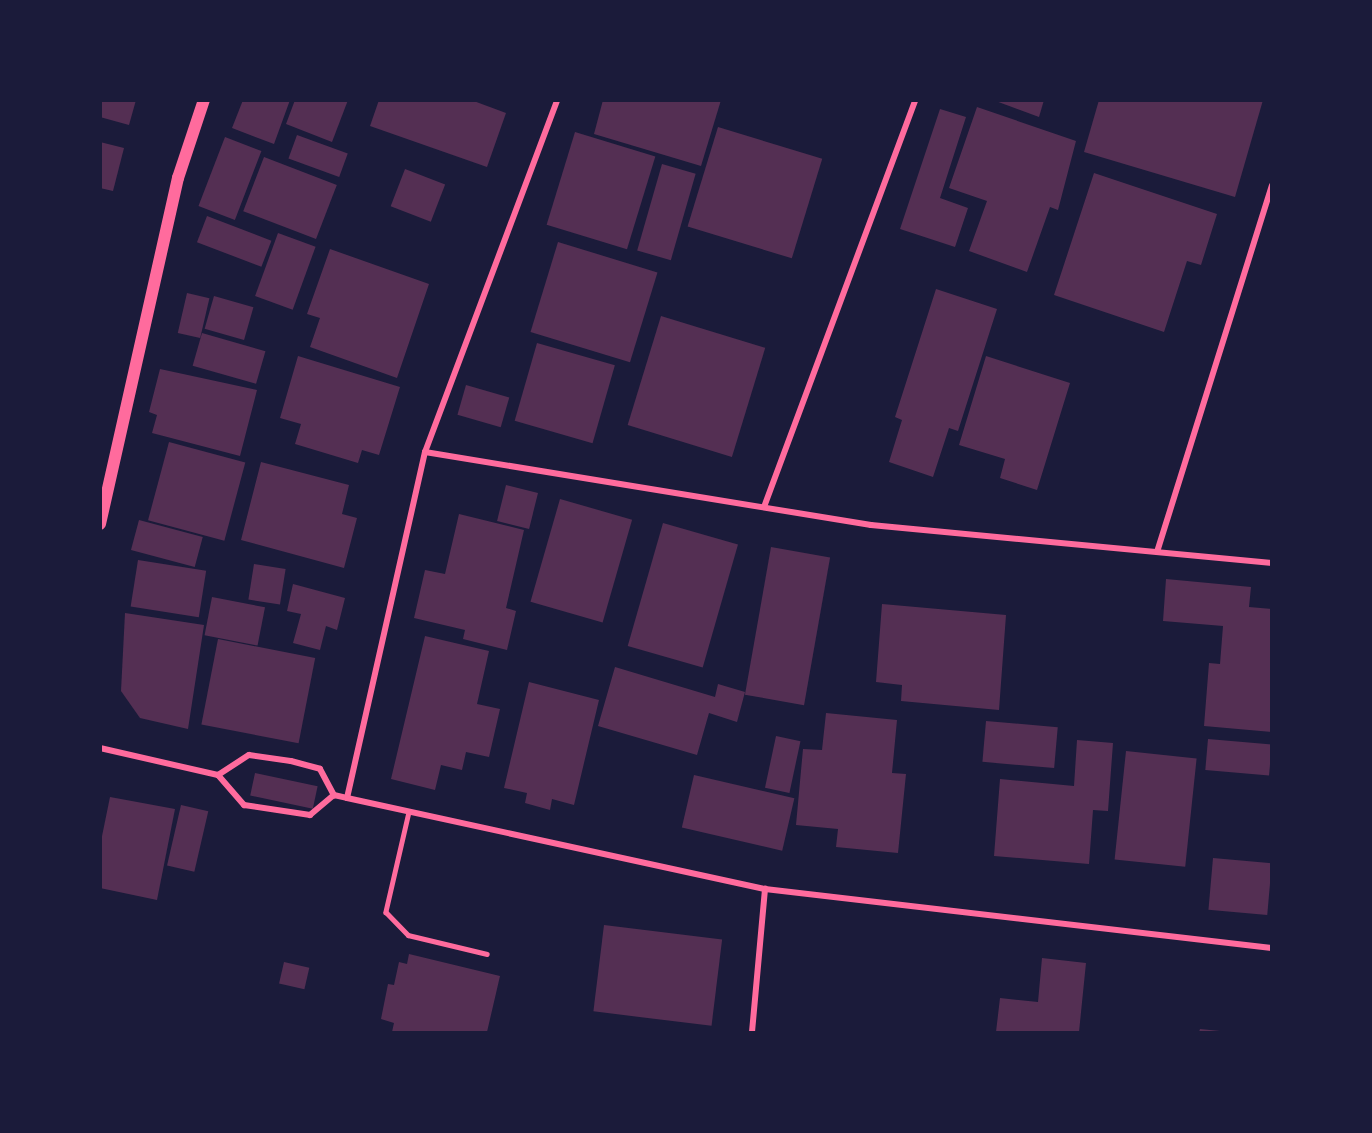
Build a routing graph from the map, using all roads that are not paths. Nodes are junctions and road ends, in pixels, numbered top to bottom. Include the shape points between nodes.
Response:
1 (204, 100) edge
2 (556, 100) edge
3 (915, 100) edge
4 (1272, 186) edge
5 (425, 452) junction
6 (764, 507) junction
7 (100, 524) edge
8 (1157, 552) junction
9 (1272, 563) edge
10 (100, 748) edge
11 (218, 775) junction
12 (334, 795) junction
13 (347, 798) junction
14 (409, 812) junction
15 (765, 889) junction
16 (1272, 948) edge
17 (487, 954) dead end
18 (752, 1032) edge

1 - 7 main road via 178,178
2 - 5 street
3 - 6 street
4 - 8 street
5 - 6 street
5 - 13 street
6 - 8 street via 871,525
8 - 9 street
10 - 11 street
11 - 12 street via 244,806 310,815
11 - 12 street via 249,755 291,761 320,769
12 - 13 street
13 - 14 street
14 - 15 street
14 - 17 lane via 386,912 408,935
15 - 16 street
15 - 18 street

